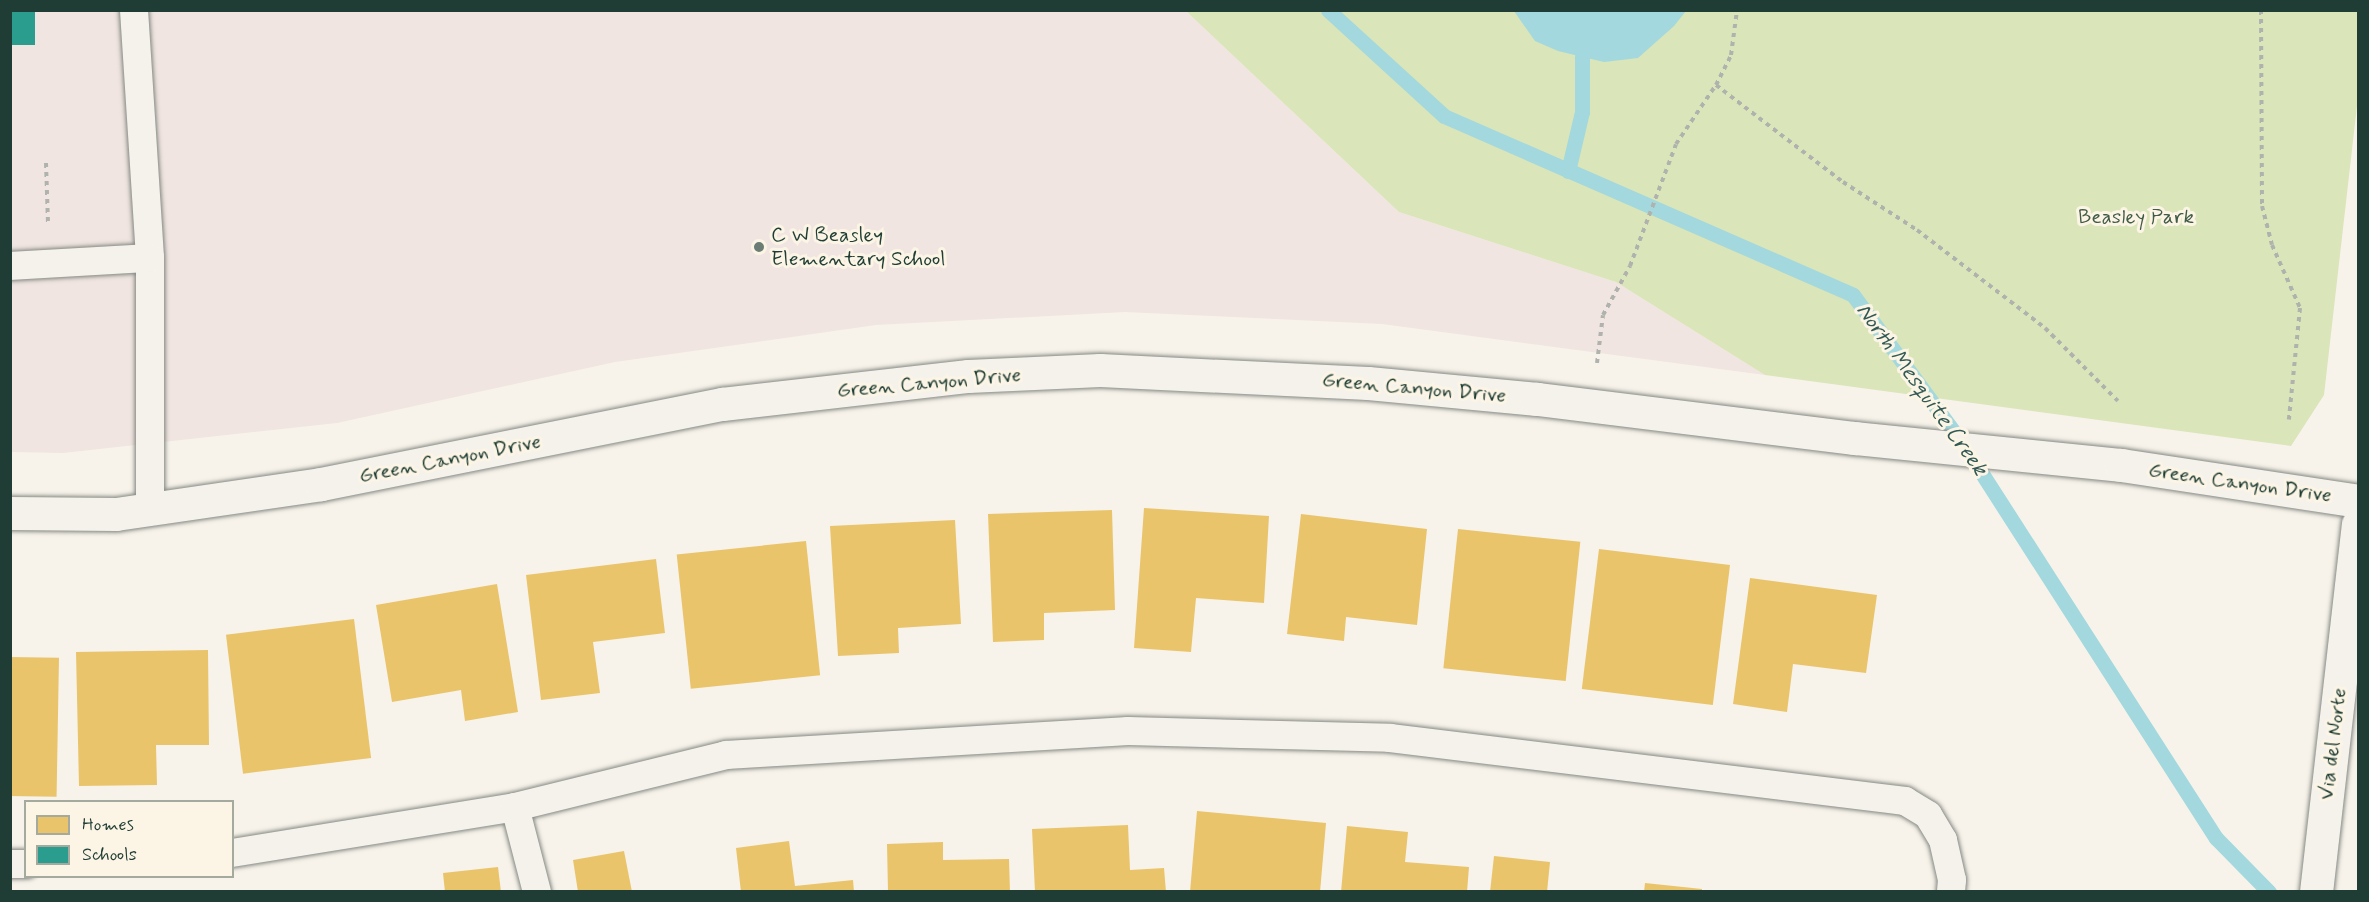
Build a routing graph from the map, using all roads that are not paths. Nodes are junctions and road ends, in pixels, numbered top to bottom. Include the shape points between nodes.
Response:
1 (134, 10) edge
2 (150, 258) junction
3 (10, 266) edge
4 (2358, 501) edge
5 (150, 509) junction
6 (10, 513) edge
7 (2358, 524) edge
8 (515, 807) junction
9 (234, 853) edge
10 (537, 891) edge
11 (1951, 891) edge
12 (2316, 891) edge

1 - 2 lane
2 - 3 lane
2 - 5 lane
4 - 5 street, Green Canyon Drive via 2121,465 1855,438 1592,405 1368,383 1100,370 968,376 722,404 321,484
5 - 6 street, Green Canyon Drive via 116,514
7 - 12 street, Via del Norte
8 - 9 lane
8 - 10 lane
8 - 11 lane via 726,755 1128,731 1390,738 1905,801 1928,814 1943,840

